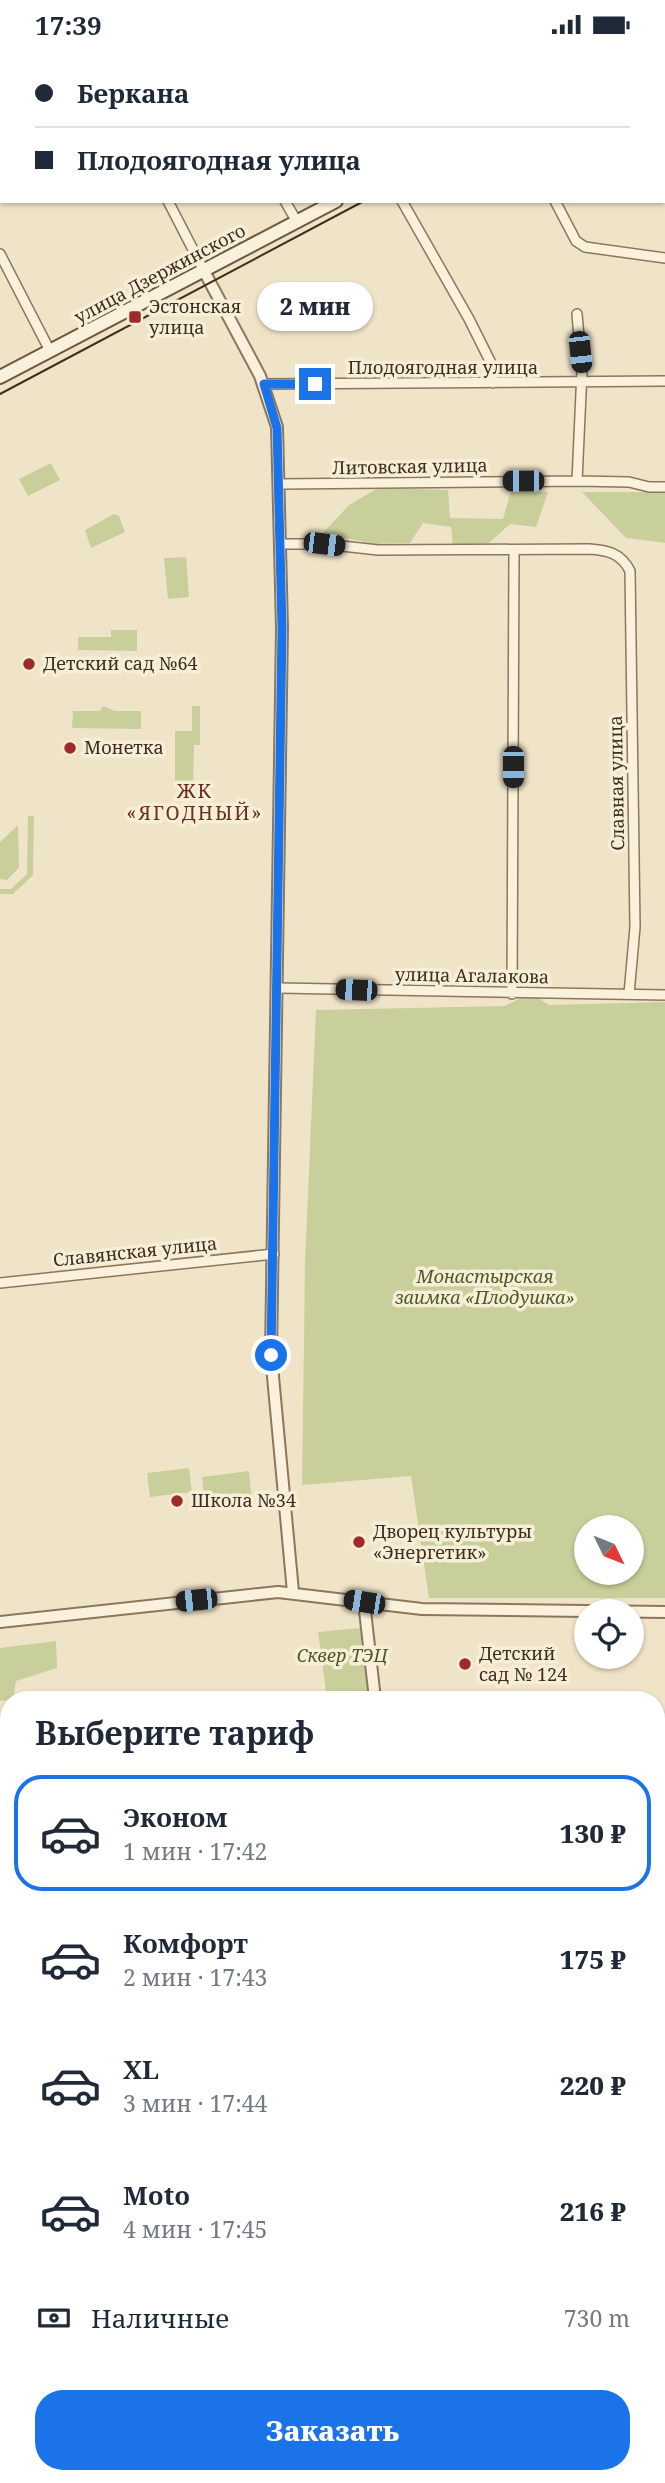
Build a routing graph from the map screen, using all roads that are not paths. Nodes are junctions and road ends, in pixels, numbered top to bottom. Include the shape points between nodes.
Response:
1 (169, 203) edge
2 (286, 203) edge
3 (332, 203) edge
4 (403, 203) edge
5 (556, 203) edge
6 (297, 222) junction
7 (0, 254) edge
8 (665, 258) edge
9 (204, 271) junction
10 (577, 314) dead end
11 (50, 351) junction
12 (0, 377) edge
13 (582, 381) junction
14 (665, 381) edge
15 (493, 383) junction
16 (264, 384) junction
17 (577, 481) junction
18 (280, 484) junction
19 (665, 487) edge
20 (281, 544) junction
21 (514, 552) junction
22 (279, 988) junction
23 (512, 993) junction
24 (629, 994) junction
25 (665, 995) edge
26 (274, 1254) junction
27 (0, 1283) edge
28 (293, 1592) junction
29 (364, 1602) junction
30 (665, 1612) edge
31 (0, 1622) edge
32 (374, 1691) edge

1 - 9 street
2 - 6 street
3 - 6 main road, улица Дзержинского
4 - 15 street via 491,361
5 - 8 street via 576,241 593,250
6 - 9 main road, улица Дзержинского
7 - 11 street
9 - 11 main road, улица Дзержинского
9 - 16 street
10 - 13 street
11 - 12 main road, улица Дзержинского
13 - 14 street, Плодоягодная улица
13 - 15 street, Плодоягодная улица
13 - 17 street
15 - 16 street, Плодоягодная улица
16 - 18 street via 277,428
17 - 18 street, Литовская улица
17 - 19 street, Литовская улица
18 - 20 street
20 - 21 street
20 - 22 street
21 - 23 street
21 - 24 street, Славная улица via 607,550 630,571 635,927
22 - 23 street, улица Агалакова
22 - 26 street
23 - 24 street, улица Агалакова
24 - 25 street, улица Агалакова
26 - 27 street, Славянская улица
26 - 28 street via 271,1355
28 - 29 street
28 - 31 street
29 - 30 street via 440,1610
29 - 32 street

